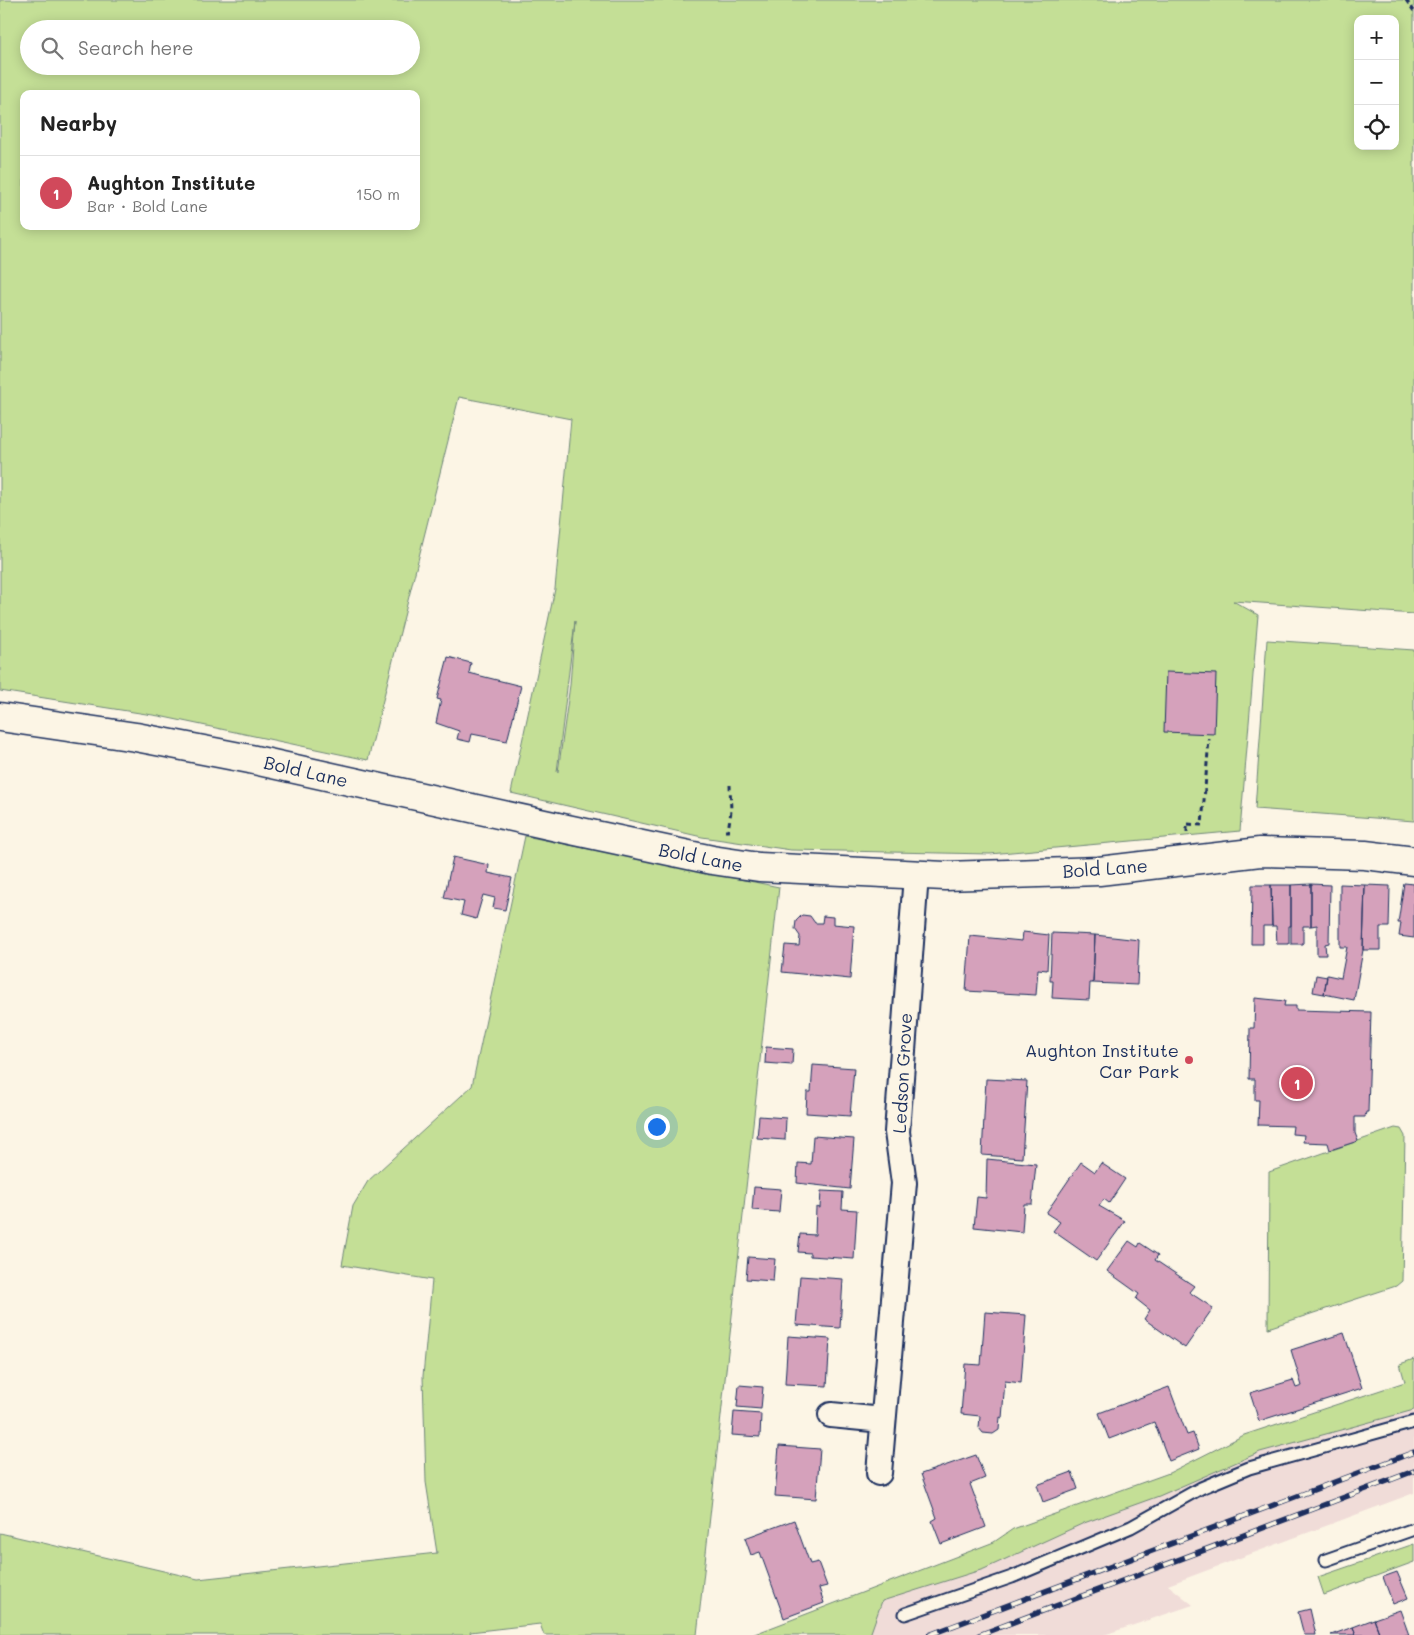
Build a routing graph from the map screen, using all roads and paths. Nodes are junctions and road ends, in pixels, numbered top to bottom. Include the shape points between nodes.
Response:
1 (1406, 0) edge
2 (1414, 11) edge
3 (0, 718) edge
4 (1210, 738) dead end
5 (730, 785) dead end
6 (712, 860) junction
7 (1187, 860) junction
8 (1414, 861) edge
9 (916, 875) junction
10 (831, 1415) dead end
11 (883, 1420) junction
12 (1414, 1422) edge
13 (879, 1473) dead end
14 (1414, 1529) edge
15 (1326, 1560) dead end
16 (905, 1614) dead end

1 - 2 path
3 - 6 street, Bold Lane via 136,737 250,759
4 - 7 path via 1202,825 1187,824
5 - 6 path via 728,831 719,830
6 - 9 street, Bold Lane via 782,869
7 - 8 street, Bold Lane via 1260,852 1303,852
7 - 9 street, Bold Lane via 1099,871
9 - 11 street, Ledson Grove via 897,1132 904,1183
10 - 11 street
11 - 13 street, Ledson Grove
12 - 16 lane via 1250,1468 1202,1488 1112,1535 1012,1577
14 - 15 lane

